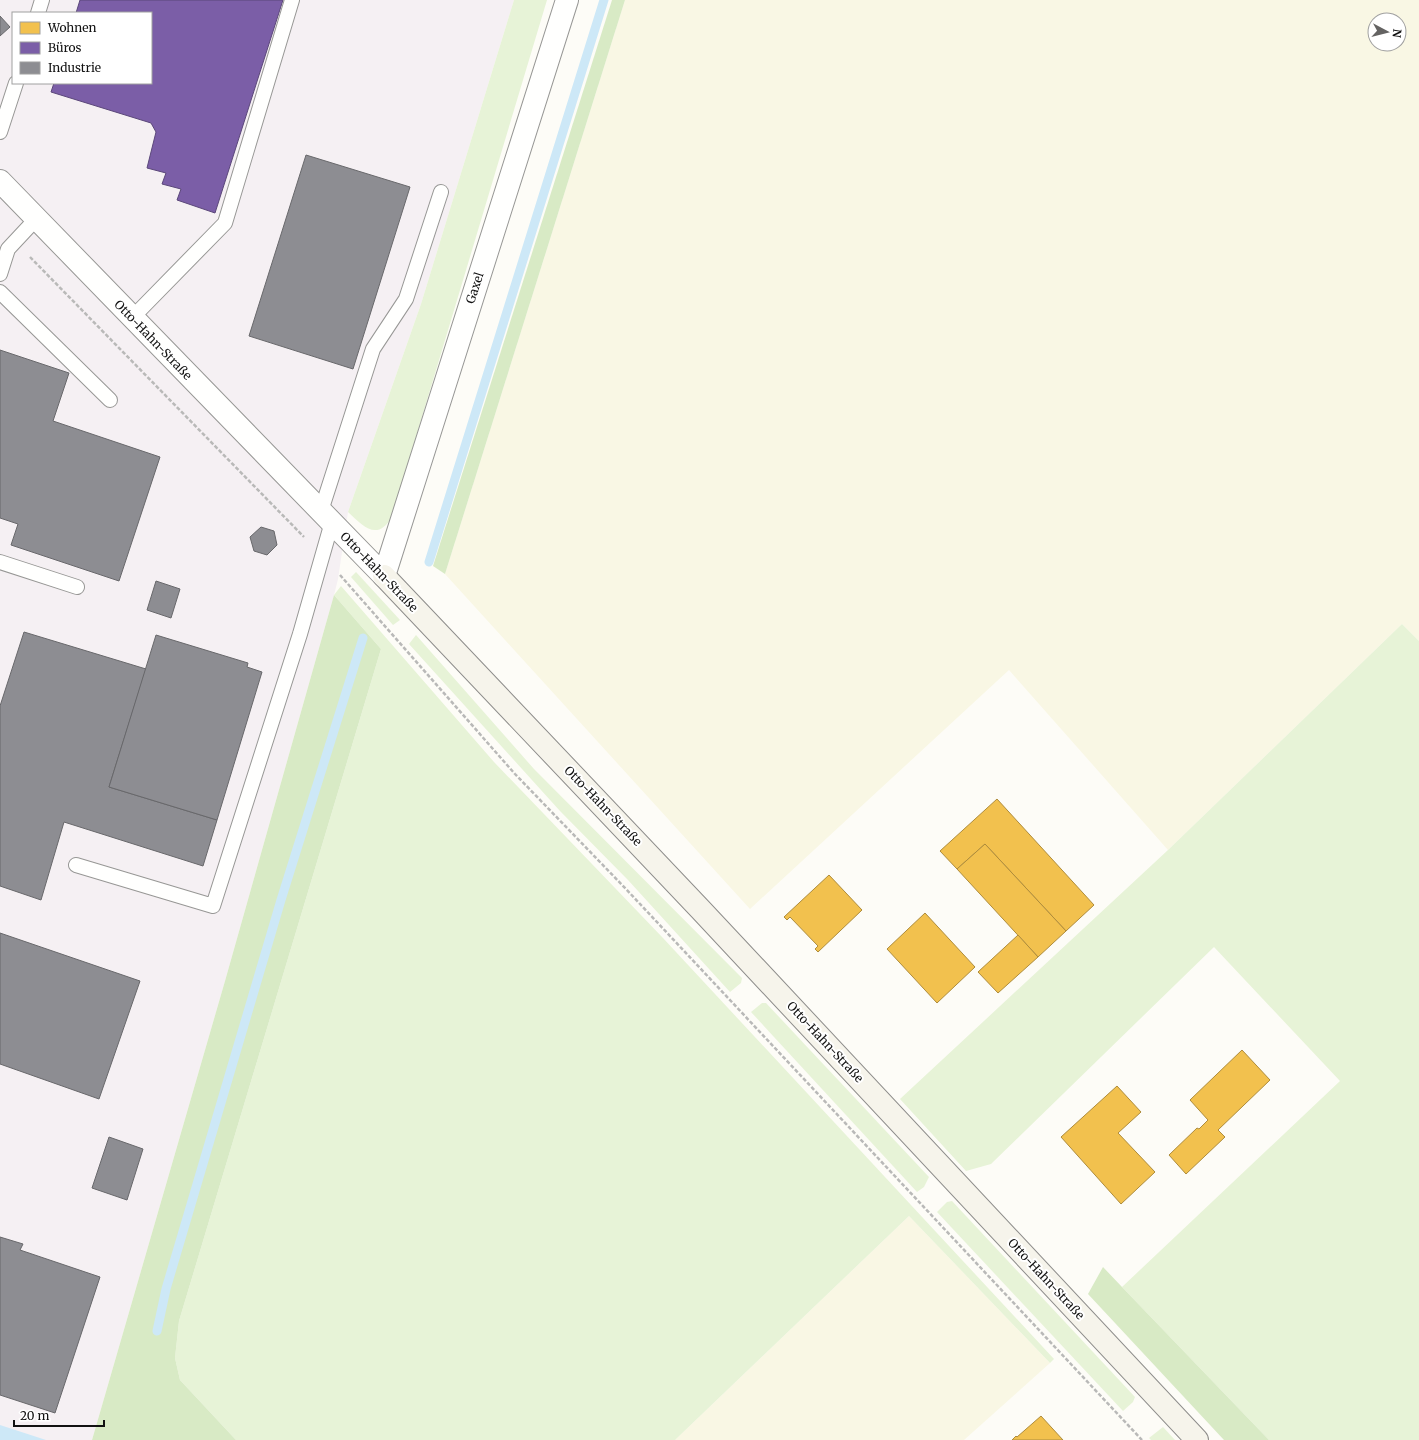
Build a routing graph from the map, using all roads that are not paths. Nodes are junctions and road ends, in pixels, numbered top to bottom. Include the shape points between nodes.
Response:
1 (42, 0) edge
2 (292, 0) edge
3 (567, 0) edge
4 (38, 12) edge
5 (16, 84) edge
6 (0, 132) edge
7 (0, 181) edge
8 (441, 192) dead end
9 (36, 219) junction
10 (0, 274) edge
11 (0, 292) edge
12 (132, 318) junction
13 (110, 400) dead end
14 (326, 517) junction
15 (0, 562) edge
16 (384, 576) junction
17 (77, 587) dead end
18 (76, 865) dead end
19 (1197, 1440) edge

1 - 4 lane
2 - 12 lane via 225,223
3 - 16 street, Gaxel
5 - 6 lane
7 - 9 street, Otto-Hahn-Straße
8 - 14 lane via 406,299 373,349
9 - 10 lane via 8,249
9 - 12 street, Otto-Hahn-Straße
11 - 13 lane
12 - 14 street, Otto-Hahn-Straße
14 - 16 street, Otto-Hahn-Straße
14 - 18 lane via 322,556 300,634 213,906
15 - 17 lane
16 - 19 street, Otto-Hahn-Straße

